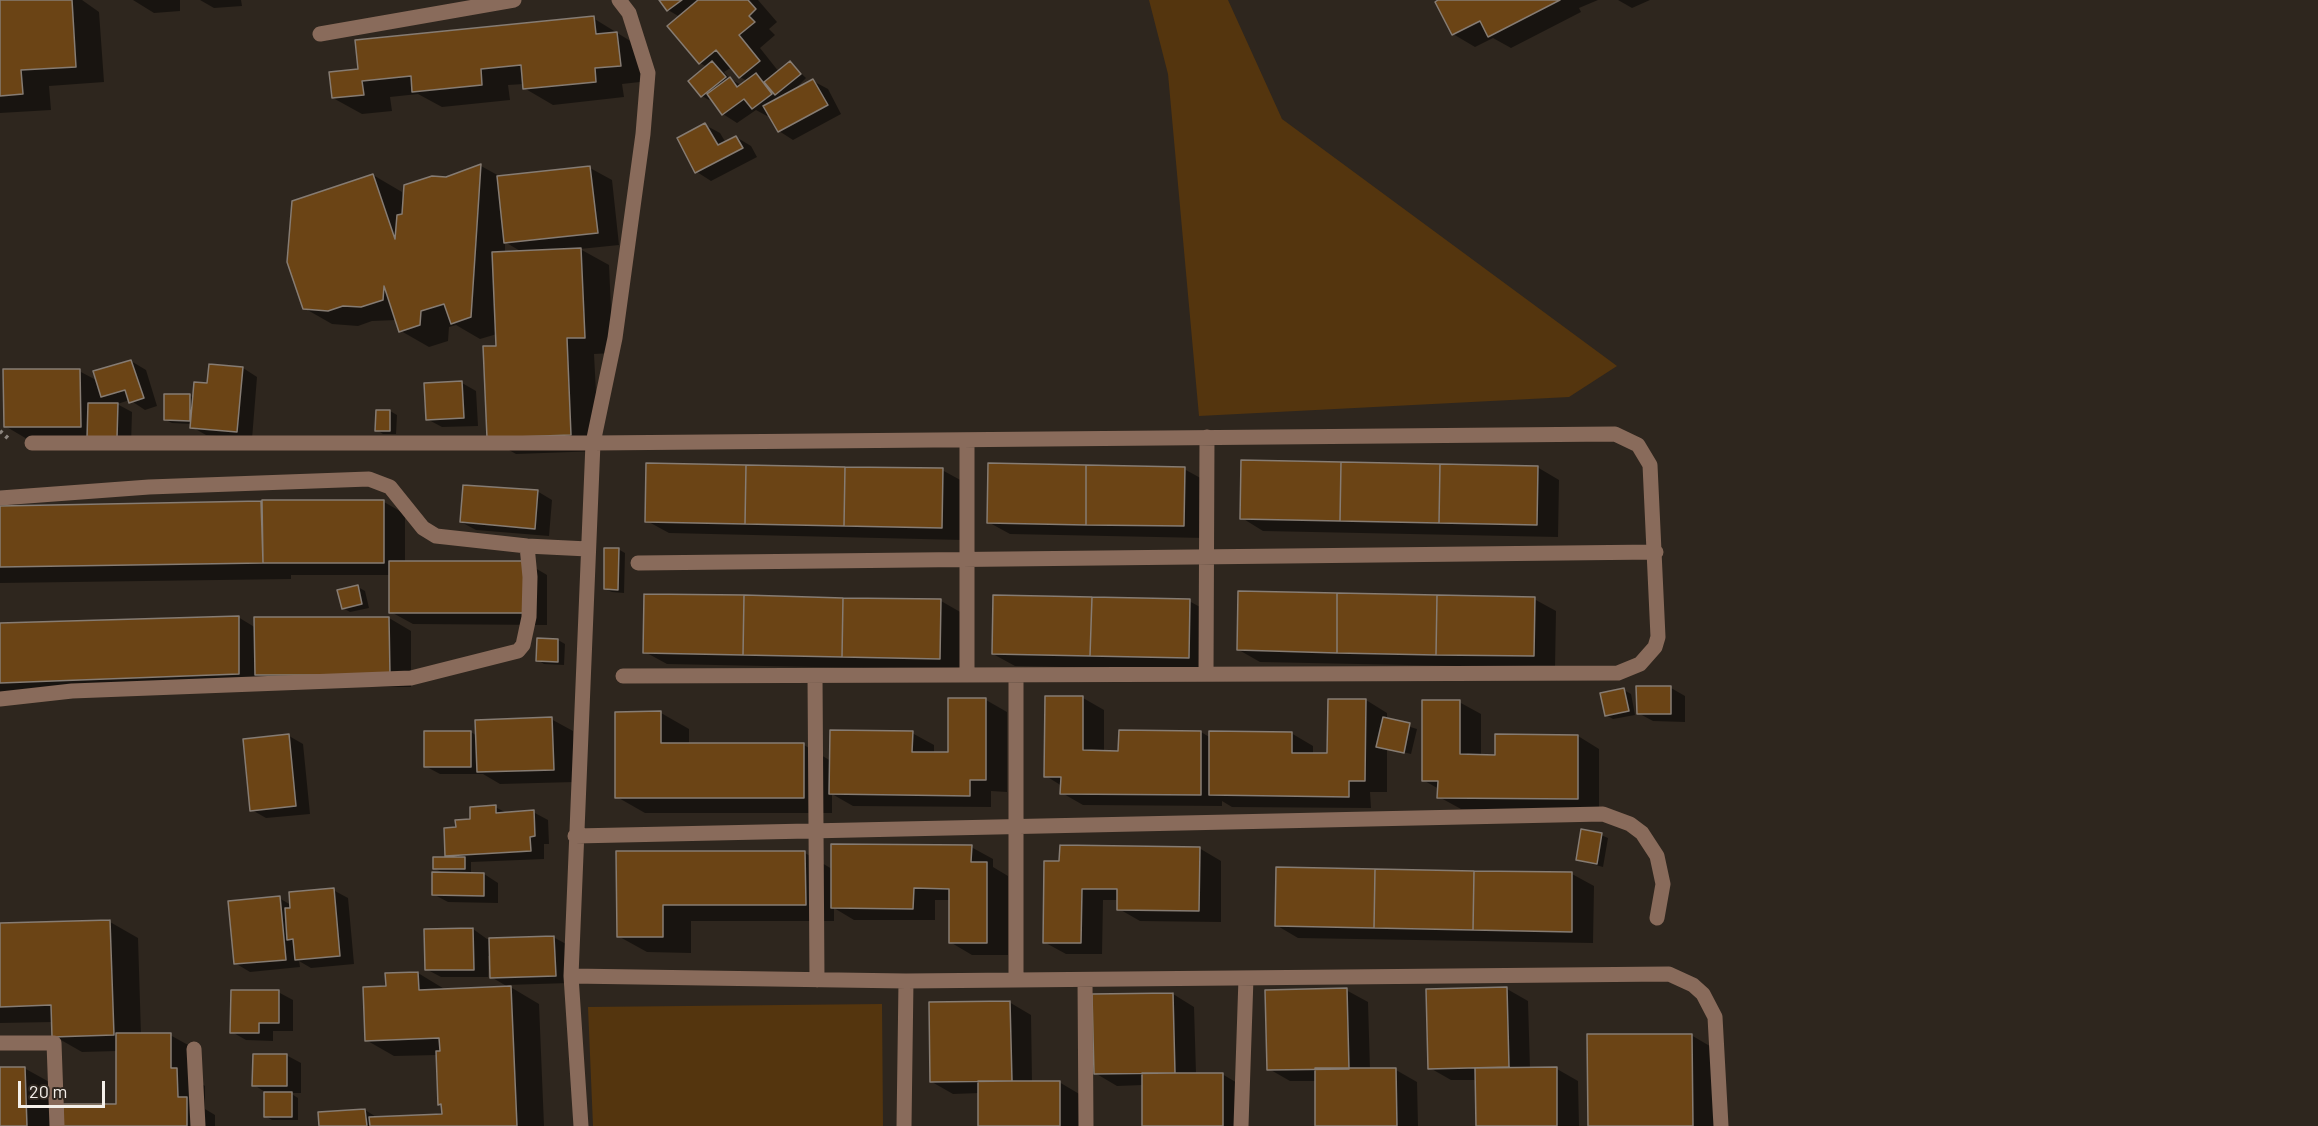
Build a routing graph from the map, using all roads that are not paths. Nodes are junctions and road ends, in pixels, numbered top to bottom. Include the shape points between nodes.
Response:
1 (514, 0) edge
2 (619, 0) edge
3 (320, 34) dead end
4 (1207, 438) junction
5 (967, 440) junction
6 (32, 443) dead end
7 (593, 443) junction
8 (0, 498) edge
9 (527, 546) junction
10 (588, 549) junction
11 (1656, 552) junction
12 (1207, 557) junction
13 (967, 559) junction
14 (638, 563) dead end
15 (1206, 674) junction
16 (967, 675) junction
17 (1017, 675) junction
18 (623, 676) dead end
19 (815, 676) junction
20 (0, 699) edge
21 (1016, 826) junction
22 (816, 831) junction
23 (575, 836) junction
24 (1657, 918) dead end
25 (571, 976) junction
26 (1246, 978) junction
27 (818, 980) junction
28 (1016, 980) junction
29 (1085, 980) junction
30 (906, 981) junction
31 (0, 1043) edge
32 (194, 1049) dead end
33 (57, 1126) edge
34 (198, 1126) edge
35 (581, 1126) edge
36 (904, 1126) edge
37 (1086, 1126) edge
38 (1241, 1126) edge
39 (1721, 1126) edge

1 - 3 street
2 - 7 street via 629,13 648,74 615,338
4 - 5 street
4 - 11 street via 1615,434 1638,445 1650,465
4 - 12 street
5 - 7 street
5 - 13 street
6 - 7 street
7 - 10 street
8 - 9 street via 149,487 369,479 390,487 423,528 436,536
9 - 10 street
9 - 20 street via 529,617 518,651 411,678 72,691
10 - 23 street
11 - 12 street
11 - 15 street via 1658,637 1648,657 1618,673
12 - 13 street
12 - 15 street
13 - 14 street
13 - 16 street
15 - 17 street
16 - 17 street
16 - 19 street
17 - 21 street
18 - 19 street
19 - 22 street
21 - 22 street
21 - 24 street via 1603,813 1642,833 1657,856 1663,884
21 - 28 street
22 - 23 street
22 - 27 street
23 - 25 street
25 - 27 street
25 - 35 street
26 - 29 street
26 - 38 street
26 - 39 street via 1669,974 1693,985 1715,1017
27 - 30 street
28 - 29 street
28 - 30 street
29 - 37 street
30 - 36 street
31 - 33 street via 54,1043
32 - 34 street

